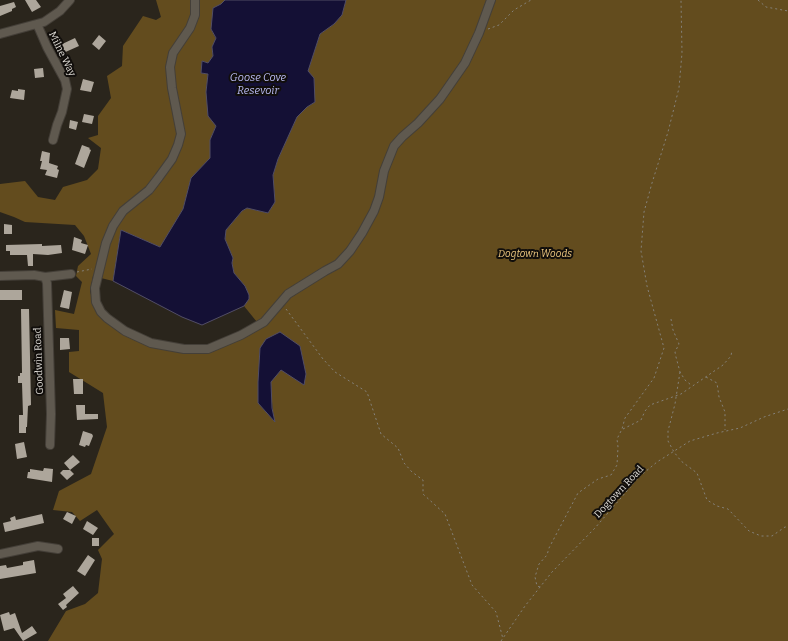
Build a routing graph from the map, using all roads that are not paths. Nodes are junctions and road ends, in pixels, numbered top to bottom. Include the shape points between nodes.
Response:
1 (70, 0) edge
2 (195, 0) edge
3 (491, 0) edge
4 (37, 24) junction
5 (0, 34) edge
6 (54, 140) dead end
7 (71, 274) road end
8 (0, 276) edge
9 (45, 276) junction
10 (50, 445) dead end
11 (58, 549) dead end
12 (0, 554) edge

1 - 4 street via 52,18
2 - 3 street via 195,15 190,28 173,53 170,67 181,134 178,145 172,159 149,190 123,211 113,226 95,288 96,302 107,318 151,343 184,349 208,349 264,322 288,294 338,264 350,251 374,210 384,171 394,146 450,86 465,63
4 - 5 street
4 - 6 street, Milne Way via 67,89
7 - 9 street
8 - 9 street
9 - 10 street, Goodwin Road
11 - 12 street via 38,546

